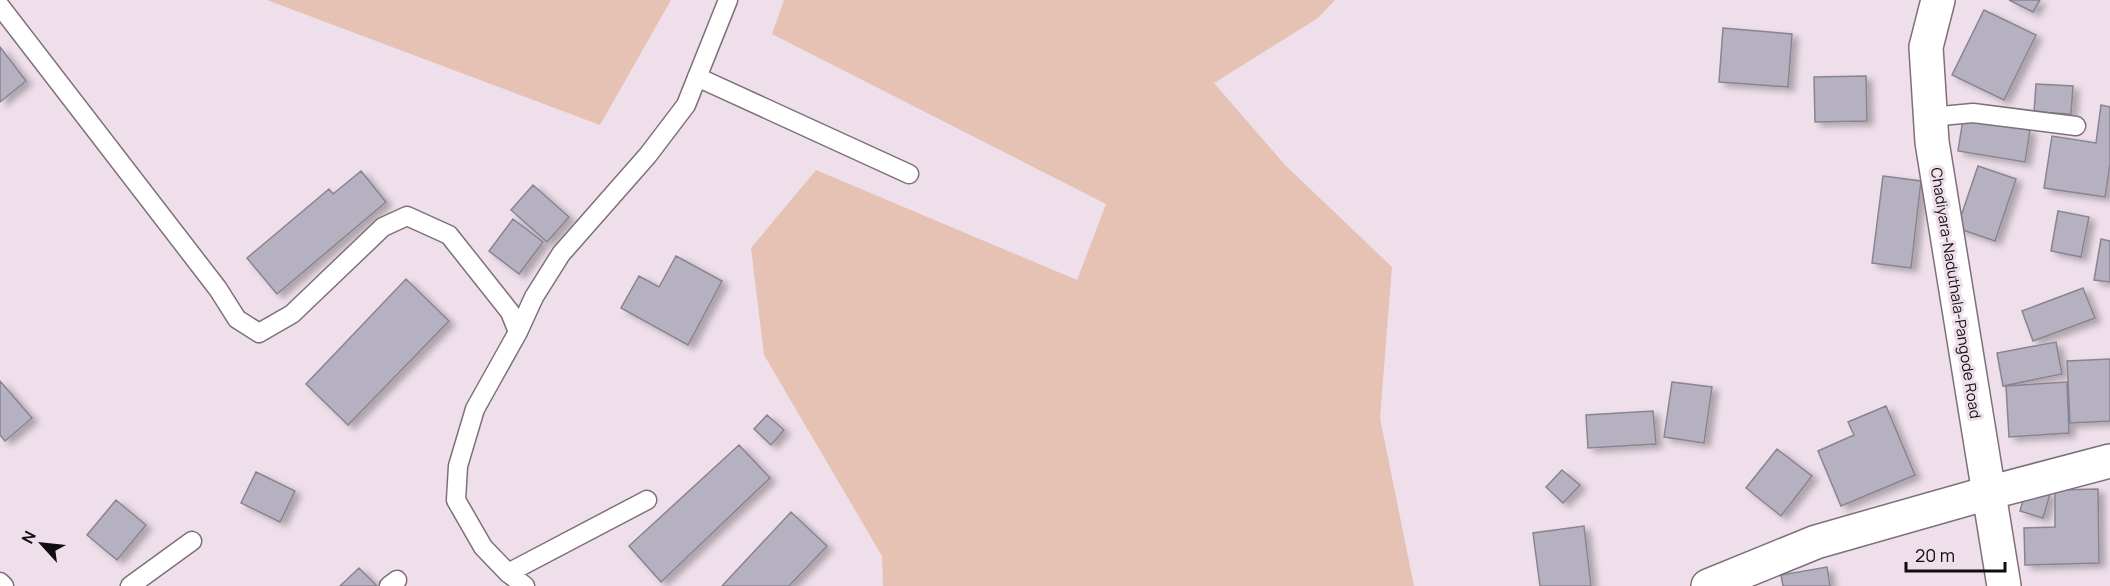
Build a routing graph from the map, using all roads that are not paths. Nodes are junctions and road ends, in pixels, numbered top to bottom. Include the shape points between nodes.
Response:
1 (728, 0) edge
2 (1938, 0) edge
3 (0, 6) edge
4 (697, 77) junction
5 (1930, 117) junction
6 (2076, 126) dead end
7 (909, 174) dead end
8 (518, 332) junction
9 (2110, 461) edge
10 (1988, 493) junction
11 (647, 500) dead end
12 (192, 541) dead end
13 (508, 573) junction
14 (0, 582) edge
15 (4, 586) edge
16 (130, 586) edge
17 (525, 586) edge
18 (1708, 586) edge
19 (2004, 586) edge

1 - 4 lane
2 - 5 street, Chadiyara-Naduthala-Pangode Road via 1926,47
3 - 8 lane via 237,319 259,333 292,314 383,227 407,216 449,235 510,312
4 - 7 lane
4 - 8 lane via 686,105 669,129 561,254
5 - 6 lane via 1973,113
5 - 10 street, Chadiyara-Naduthala-Pangode Road
8 - 13 lane via 474,409 458,466 456,500 483,547
9 - 10 street
10 - 18 street via 1816,542
10 - 19 street, Chadiyara-Naduthala-Pangode Road
11 - 13 lane
12 - 16 lane
13 - 17 lane
14 - 15 lane

